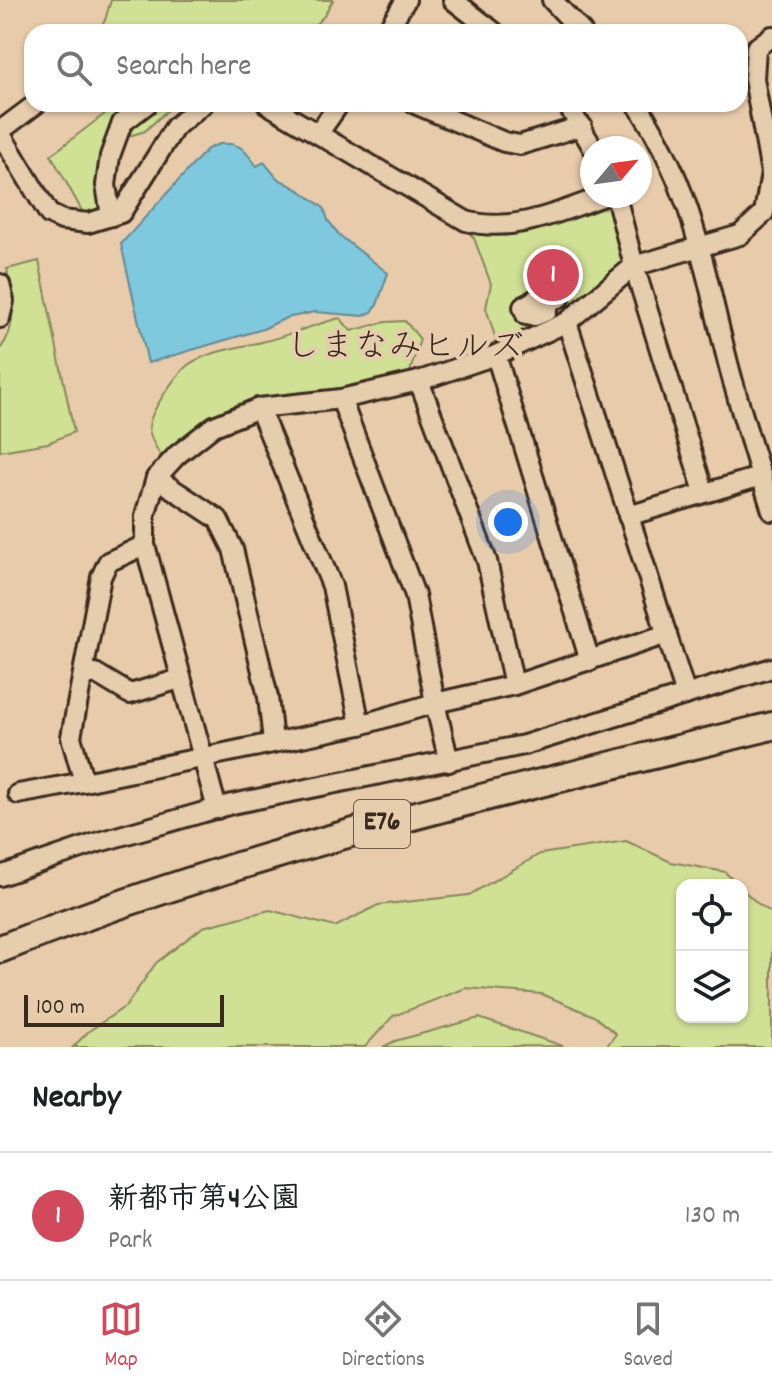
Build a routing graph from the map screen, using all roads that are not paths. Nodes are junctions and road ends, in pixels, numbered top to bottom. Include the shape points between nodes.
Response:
1 (406, 0) edge
2 (453, 0) edge
3 (552, 0) edge
4 (391, 24) edge
5 (484, 24) edge
6 (574, 24) edge
7 (772, 36) edge
8 (26, 112) edge
9 (136, 112) edge
10 (193, 112) edge
11 (281, 112) edge
12 (333, 112) edge
13 (434, 112) edge
14 (572, 112) edge
15 (641, 112) edge
16 (582, 126) junction
17 (0, 132) edge
18 (318, 134) junction
19 (587, 136) edge
20 (580, 204) edge
21 (619, 208) edge
22 (111, 216) junction
23 (701, 248) junction
24 (634, 266) junction
25 (0, 284) edge
26 (0, 318) edge
27 (567, 322) junction
28 (496, 355) junction
29 (419, 381) junction
30 (341, 399) junction
31 (259, 408) junction
32 (762, 476) junction
33 (156, 478) junction
34 (704, 492) junction
35 (772, 511) edge
36 (628, 516) junction
37 (145, 545) junction
38 (667, 634) junction
39 (590, 661) junction
40 (772, 668) edge
41 (83, 676) junction
42 (180, 679) junction
43 (514, 685) junction
44 (686, 695) junction
45 (435, 703) junction
46 (360, 725) junction
47 (772, 726) edge
48 (273, 741) junction
49 (202, 757) junction
50 (449, 762) junction
51 (84, 782) junction
52 (18, 794) dead end
53 (217, 809) junction
54 (0, 876) edge
55 (0, 949) edge

1 - 4 street
2 - 5 street
3 - 6 street
7 - 23 street via 756,48 754,79 771,173 764,213 740,235
8 - 17 street
9 - 22 street via 122,123 110,156 106,185
10 - 22 street via 175,127 121,213
11 - 18 street
12 - 18 street
13 - 16 street via 520,145
14 - 16 street
15 - 23 street via 676,174
16 - 19 street
17 - 22 street via 49,214 88,223
18 - 20 street via 481,225 529,221
21 - 24 street
23 - 24 street
23 - 32 street
24 - 27 street
24 - 34 street
25 - 26 street
27 - 28 street
27 - 36 street
28 - 29 street
28 - 39 street
29 - 30 street
29 - 43 street via 487,561
30 - 31 street
30 - 45 street via 415,595
31 - 33 street via 214,426
31 - 46 street via 332,586
32 - 34 street
32 - 35 street
33 - 37 street via 145,516
33 - 48 street via 218,519 233,549 268,697
34 - 36 street
36 - 38 street
37 - 41 street via 108,562
37 - 42 street
38 - 39 street
38 - 44 street
39 - 43 street
40 - 44 street
41 - 42 street via 95,673 130,694
41 - 51 street via 71,737
42 - 49 street
43 - 45 street
44 - 50 street via 524,745
45 - 46 street
45 - 50 street
46 - 48 street
47 - 55 highway, E76 via 376,825 206,875
48 - 49 street
49 - 51 street
49 - 53 street
50 - 53 street
51 - 52 street
53 - 54 street

